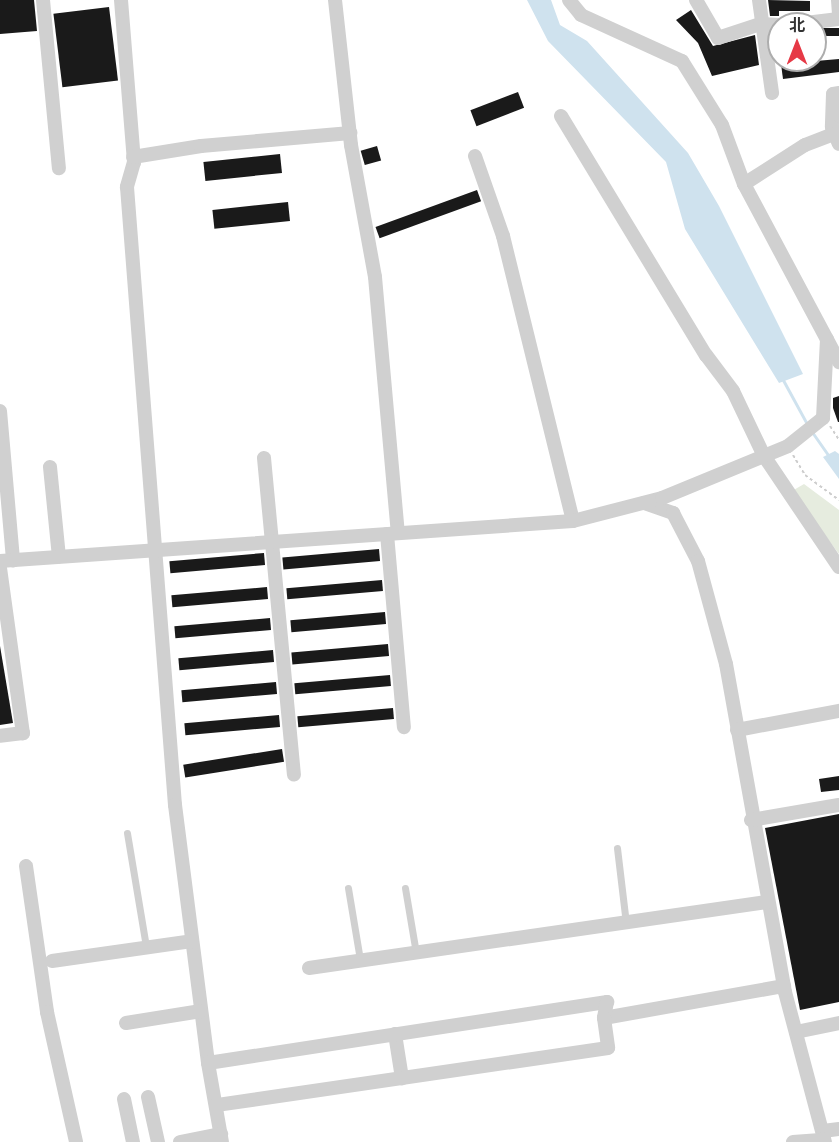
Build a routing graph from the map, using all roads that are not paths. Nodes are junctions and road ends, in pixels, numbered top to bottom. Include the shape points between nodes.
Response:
1 (43, 0) edge
2 (121, 0) edge
3 (336, 0) edge
4 (569, 0) edge
5 (696, 0) edge
6 (759, 0) edge
7 (838, 0) edge
8 (839, 17) edge
9 (760, 24) junction
10 (767, 24) edge
11 (772, 93) dead end
12 (839, 93) edge
13 (561, 117) dead end
14 (350, 133) junction
15 (837, 139) edge
16 (475, 156) dead end
17 (134, 157) junction
18 (59, 168) dead end
19 (744, 184) junction
20 (826, 339) junction
21 (839, 362) edge
22 (0, 411) edge
23 (764, 456) junction
24 (264, 458) dead end
25 (50, 467) dead end
26 (644, 503) junction
27 (573, 520) junction
28 (392, 534) junction
29 (270, 542) junction
30 (158, 550) junction
31 (59, 557) junction
32 (7, 560) edge
33 (839, 567) edge
34 (0, 568) edge
35 (839, 711) edge
36 (404, 727) dead end
37 (737, 730) junction
38 (0, 736) edge
39 (294, 775) dead end
40 (839, 805) edge
41 (751, 820) junction
42 (127, 833) dead end
43 (617, 848) dead end
44 (26, 866) dead end
45 (348, 888) dead end
46 (405, 888) dead end
47 (767, 902) junction
48 (626, 923) junction
49 (192, 941) junction
50 (146, 947) junction
51 (416, 953) junction
52 (360, 960) junction
53 (51, 961) dead end
54 (309, 968) dead end
55 (784, 986) junction
56 (201, 1011) junction
57 (604, 1018) junction
58 (126, 1023) dead end
59 (839, 1023) edge
60 (796, 1032) junction
61 (394, 1034) junction
62 (208, 1063) junction
63 (402, 1078) junction
64 (148, 1097) dead end
65 (124, 1099) dead end
66 (216, 1105) junction
67 (839, 1129) edge
68 (221, 1138) edge
69 (824, 1138) edge
70 (76, 1142) edge
71 (133, 1142) edge
72 (158, 1142) edge
73 (180, 1142) edge
74 (793, 1142) edge

1 - 18 street
2 - 17 street
3 - 14 street
4 - 19 street via 581,15 682,62 722,125
5 - 9 street via 718,38
6 - 9 street
7 - 8 street
9 - 10 street
9 - 11 street
12 - 15 street via 833,94
13 - 23 street via 706,355 733,392
14 - 17 street via 201,146
14 - 28 street via 375,277
15 - 19 street via 805,145
16 - 27 street via 503,236
17 - 30 street via 127,187
19 - 20 street
20 - 21 street
20 - 23 street via 823,418
22 - 32 street
23 - 26 street
23 - 33 street
24 - 29 street
25 - 31 street
26 - 27 street
26 - 37 street via 673,513 698,561 726,664
27 - 28 street
28 - 29 street
28 - 36 street
29 - 30 street
29 - 39 street
30 - 31 street
30 - 49 street via 174,805
31 - 32 street
34 - 38 street via 23,733
35 - 37 street
37 - 41 street
40 - 41 street
41 - 47 street
42 - 50 lane
43 - 48 lane
44 - 70 street via 47,1012
45 - 52 lane
46 - 51 lane
47 - 48 street
47 - 55 street
48 - 51 street
49 - 50 street
49 - 56 street
50 - 53 street
51 - 52 street
52 - 54 street
55 - 57 street
55 - 60 street
56 - 58 street
56 - 62 street
57 - 61 street via 606,1002
57 - 63 street via 608,1048
59 - 60 street
60 - 69 street
61 - 62 street
61 - 63 street
62 - 66 street
63 - 66 street
64 - 72 street
65 - 71 street
66 - 68 street
67 - 69 street
68 - 73 street
69 - 74 street

